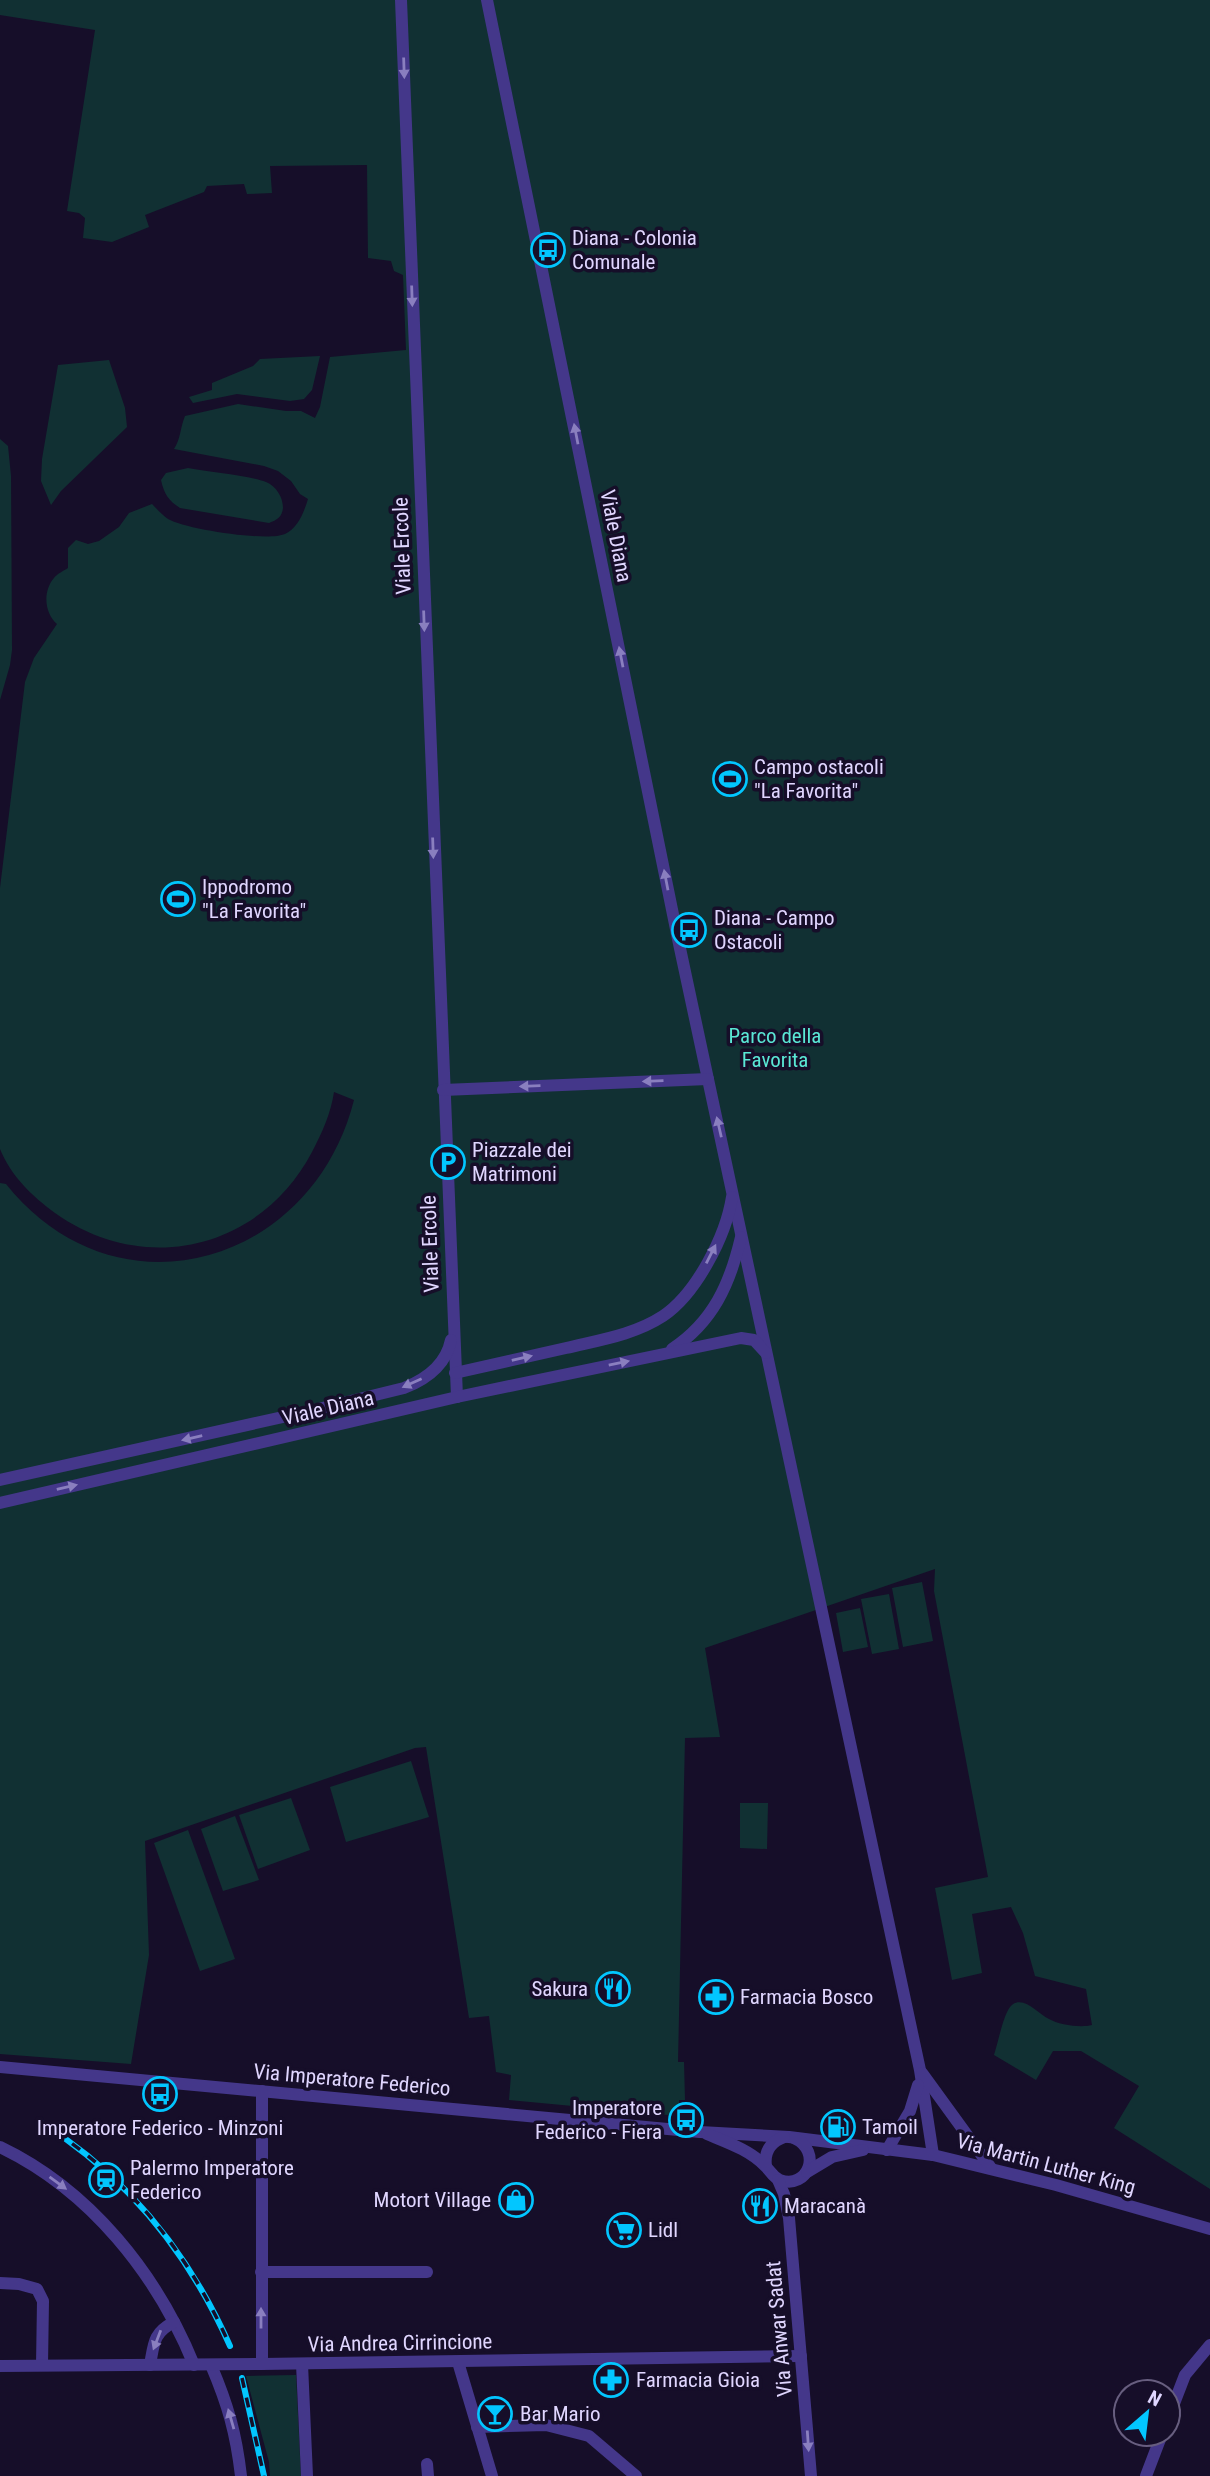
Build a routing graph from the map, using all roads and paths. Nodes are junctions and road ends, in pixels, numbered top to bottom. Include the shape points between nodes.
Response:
1 (401, 0) edge
2 (487, 0) edge
3 (708, 1079) junction
4 (443, 1090) junction
5 (733, 1193) junction
6 (742, 1234) junction
7 (453, 1333) junction
8 (666, 1353) junction
9 (768, 1358) junction
10 (455, 1373) junction
11 (457, 1397) junction
12 (0, 1480) edge
13 (0, 1503) edge
14 (0, 2067) edge
15 (919, 2070) junction
16 (262, 2091) junction
17 (700, 2132) junction
18 (789, 2138) junction
19 (0, 2147) edge
20 (870, 2148) junction
21 (887, 2150) junction
22 (933, 2155) junction
23 (766, 2166) junction
24 (991, 2168) junction
25 (807, 2172) junction
26 (778, 2180) junction
27 (1210, 2229) edge
28 (261, 2272) junction
29 (427, 2272) dead end
30 (0, 2283) edge
31 (174, 2322) junction
32 (1210, 2345) edge
33 (801, 2356) junction
34 (458, 2362) junction
35 (262, 2364) junction
36 (302, 2364) junction
37 (42, 2365) junction
38 (150, 2365) junction
39 (194, 2365) junction
40 (211, 2365) junction
41 (0, 2366) edge
42 (1182, 2383) edge
43 (477, 2427) junction
44 (1157, 2448) edge
45 (241, 2476) edge
46 (307, 2476) edge
47 (492, 2476) edge
48 (636, 2476) edge
49 (811, 2476) edge
50 (1146, 2476) edge

1 -> 4 street, Viale Ercole
3 -> 2 street, Viale Diana
3 -> 4 street
5 -> 3 street, Viale Diana
4 - 7 street, Viale Ercole
5 - 6 street, Viale Diana
10 -> 5 street, Viale Diana via 607,1338 663,1316 698,1277 728,1216
6 - 8 street, Viale Diana via 730,1275 712,1311 688,1338
6 - 9 street, Viale Diana
7 - 10 street, Viale Ercole
7 -> 12 street, Viale Diana via 437,1368 404,1388
8 - 9 street, Viale Diana via 748,1338 760,1345
11 -> 8 street, Viale Diana
9 - 15 street
10 - 11 street, Viale Ercole
13 -> 11 street, Viale Diana
14 - 16 street, Via Imperatore Federico
15 - 21 street via 918,2092
15 - 22 street
15 - 24 street
16 - 17 street, Via Imperatore Federico
16 - 28 street
17 - 18 street, Via Imperatore Federico
17 - 23 street
18 - 20 street, Via Martin Luther King
18 - 23 street via 778,2139 768,2148
18 - 25 street via 806,2146
19 -> 31 street via 24,2158 70,2192 114,2234 155,2287
20 - 21 street, Via Martin Luther King
20 - 25 street via 832,2157
21 - 22 street, Via Martin Luther King
22 - 24 street, Via Martin Luther King
23 - 26 street
24 - 27 street, Via Martin Luther King
25 - 26 street via 791,2182
26 - 33 street, Via Anwar Sadat via 789,2218
28 - 29 street
35 -> 28 street
30 - 37 street via 37,2289 43,2301
31 -> 38 street via 160,2329
31 - 39 street
32 - 42 street
33 - 34 street, Via Andrea Cirrincione
33 -> 49 street, Via Anwar Sadat
34 - 36 street, Via Andrea Cirrincione
34 - 43 street
35 - 36 street, Via Andrea Cirrincione
35 - 40 street, Via Andrea Cirrincione
36 - 46 street
37 - 38 street, Via Andrea Cirrincione
37 - 41 street, Via Andrea Cirrincione
38 - 39 street, Via Andrea Cirrincione
39 - 40 street, Via Andrea Cirrincione
45 -> 40 street via 231,2415
43 - 47 street
43 - 48 street via 546,2426 589,2436
44 - 50 street

